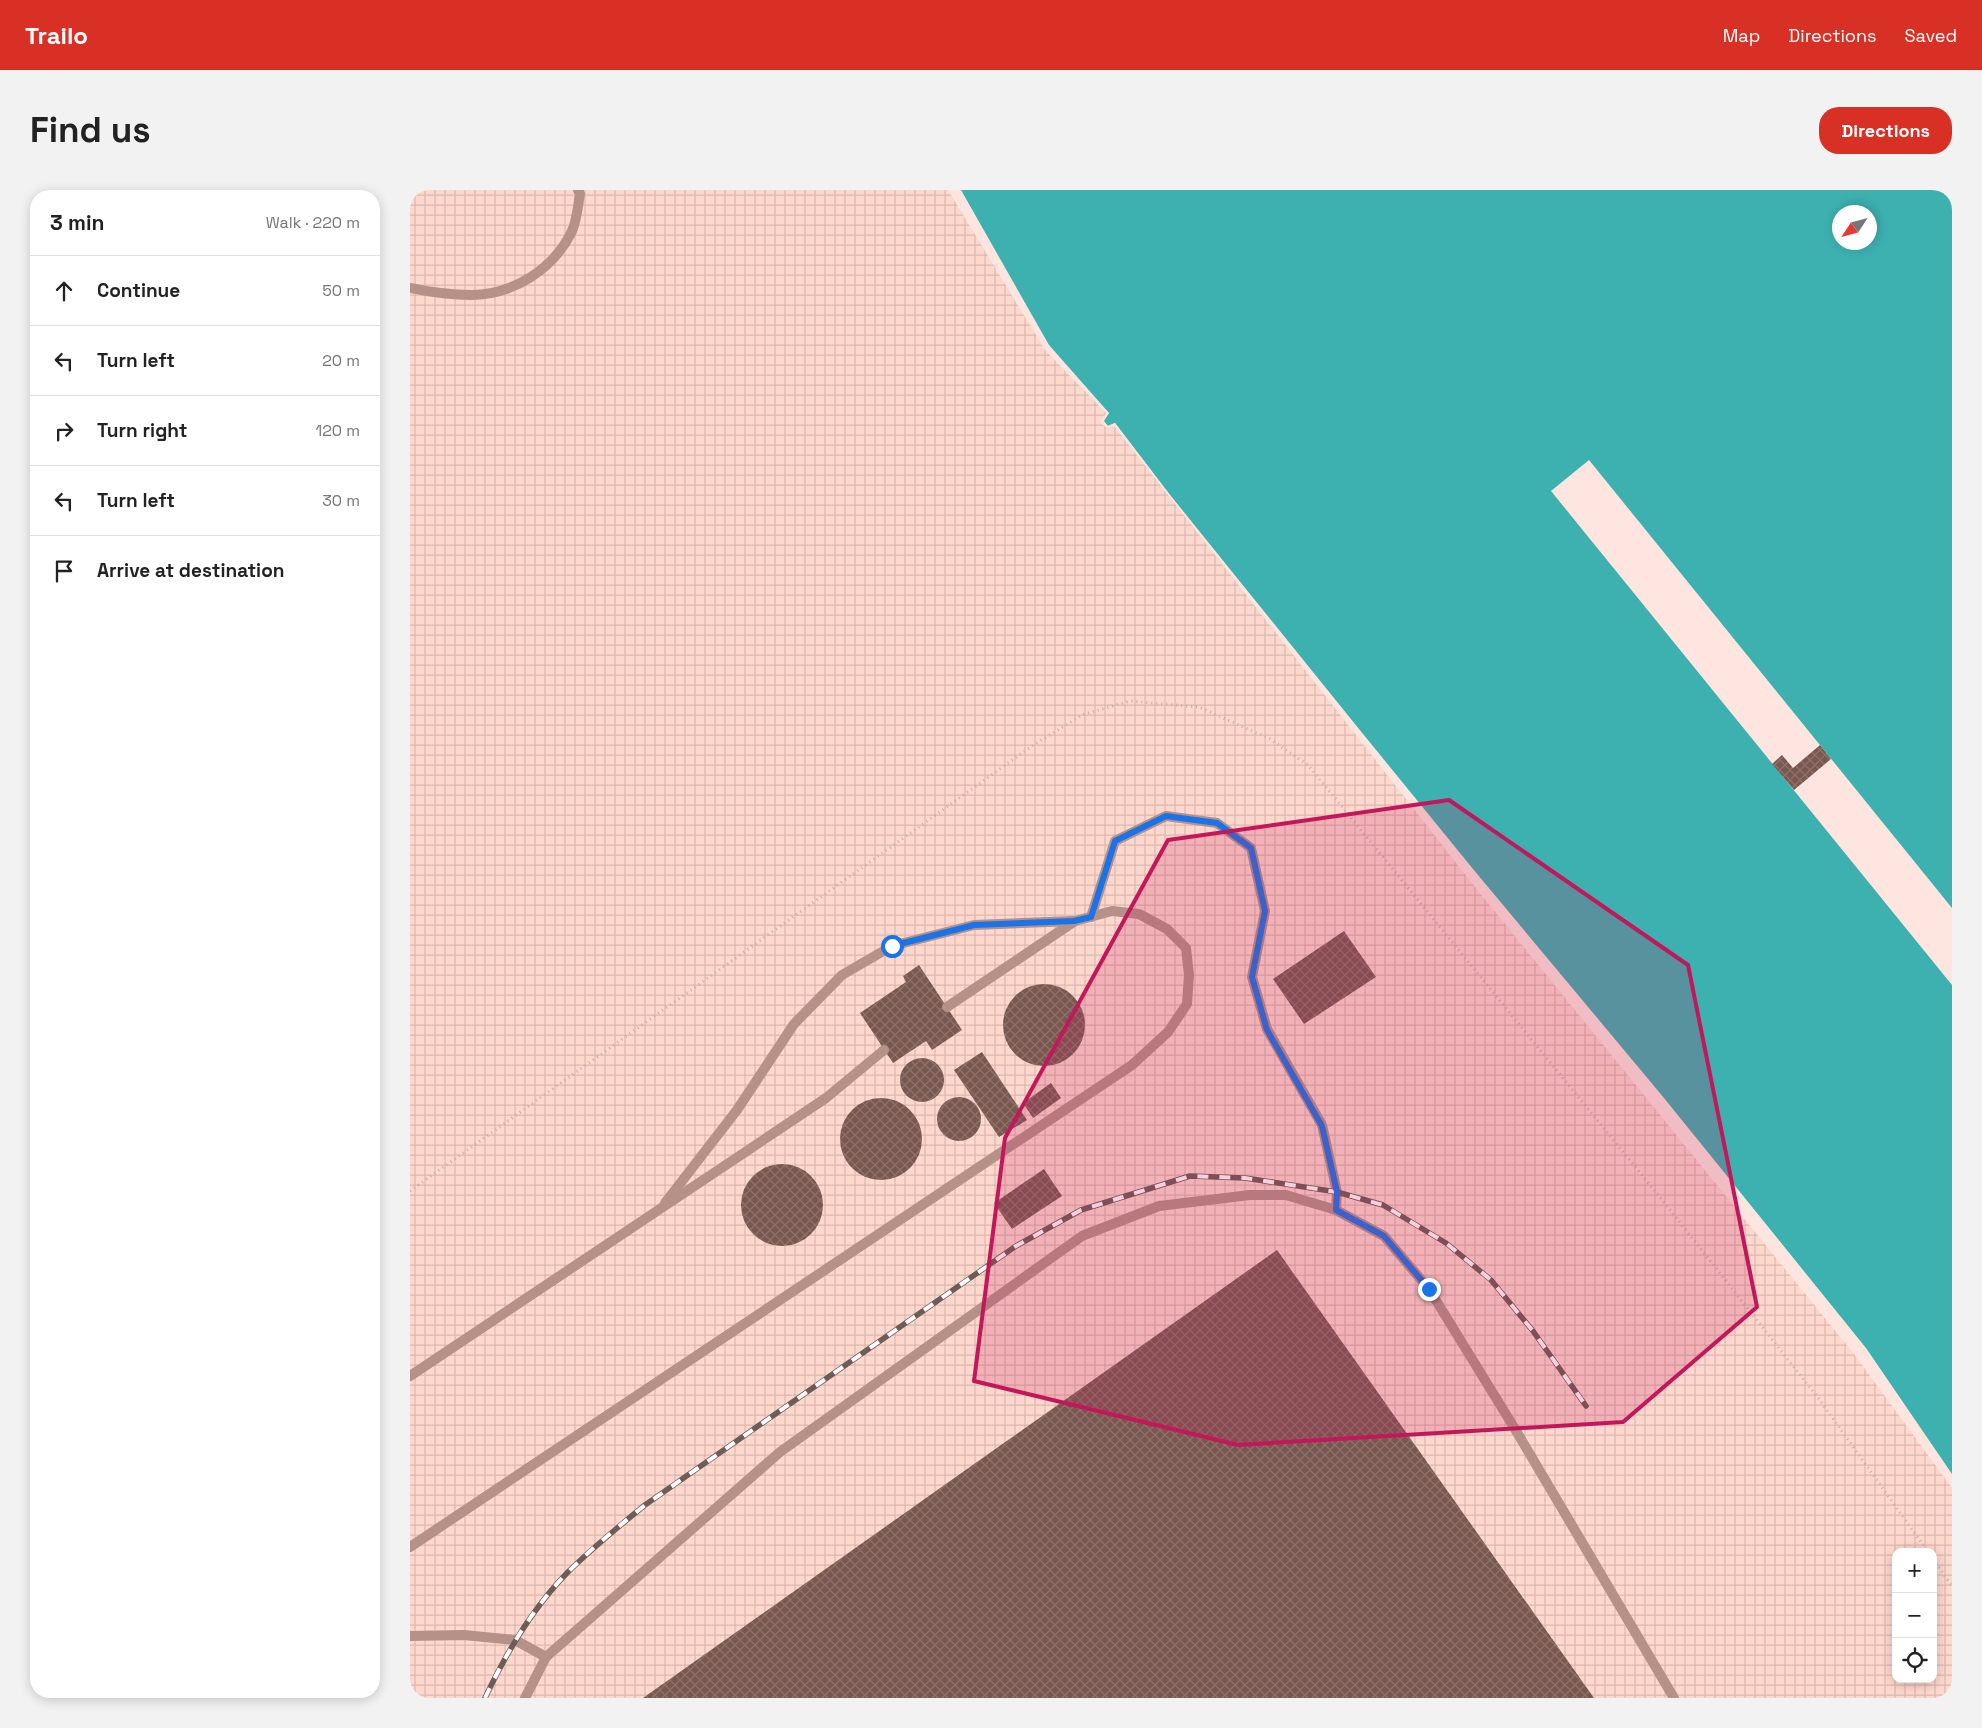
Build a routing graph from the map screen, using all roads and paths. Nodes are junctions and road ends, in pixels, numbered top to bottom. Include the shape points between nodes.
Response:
1 (578, 190) edge
2 (410, 288) edge
3 (1091, 917) junction
4 (1074, 921) junction
5 (947, 1007) dead end
6 (884, 1050) dead end
7 (410, 1191) edge
8 (660, 1209) junction
9 (1336, 1210) junction
10 (410, 1376) edge
11 (410, 1547) edge
12 (1925, 1548) edge
13 (1937, 1565) edge
14 (1952, 1586) edge
15 (410, 1636) edge
16 (546, 1657) junction
17 (525, 1698) edge
18 (1674, 1698) edge

1 - 2 lane via 573,230 556,256 532,277 496,292 470,295
3 - 4 lane
3 - 9 lane via 1115,841 1166,816 1217,823 1251,848 1265,911 1252,977 1267,1030 1322,1126 1337,1192
3 - 11 lane via 1112,911 1139,914 1166,929 1186,948 1189,975 1187,1004 1168,1032 1132,1064
4 - 5 lane
4 - 8 lane via 974,925 892,946 842,975 794,1024 736,1110
6 - 8 lane via 826,1098
7 - 12 path via 1032,746 1082,715 1130,701 1199,707 1270,739 1308,764 1759,1322 1819,1399
8 - 10 lane
9 - 16 lane via 1286,1194 1250,1195 1159,1206 1082,1236 780,1452
9 - 18 lane via 1384,1236 1429,1289
13 - 14 path
15 - 16 lane via 464,1635 515,1640
16 - 17 lane

